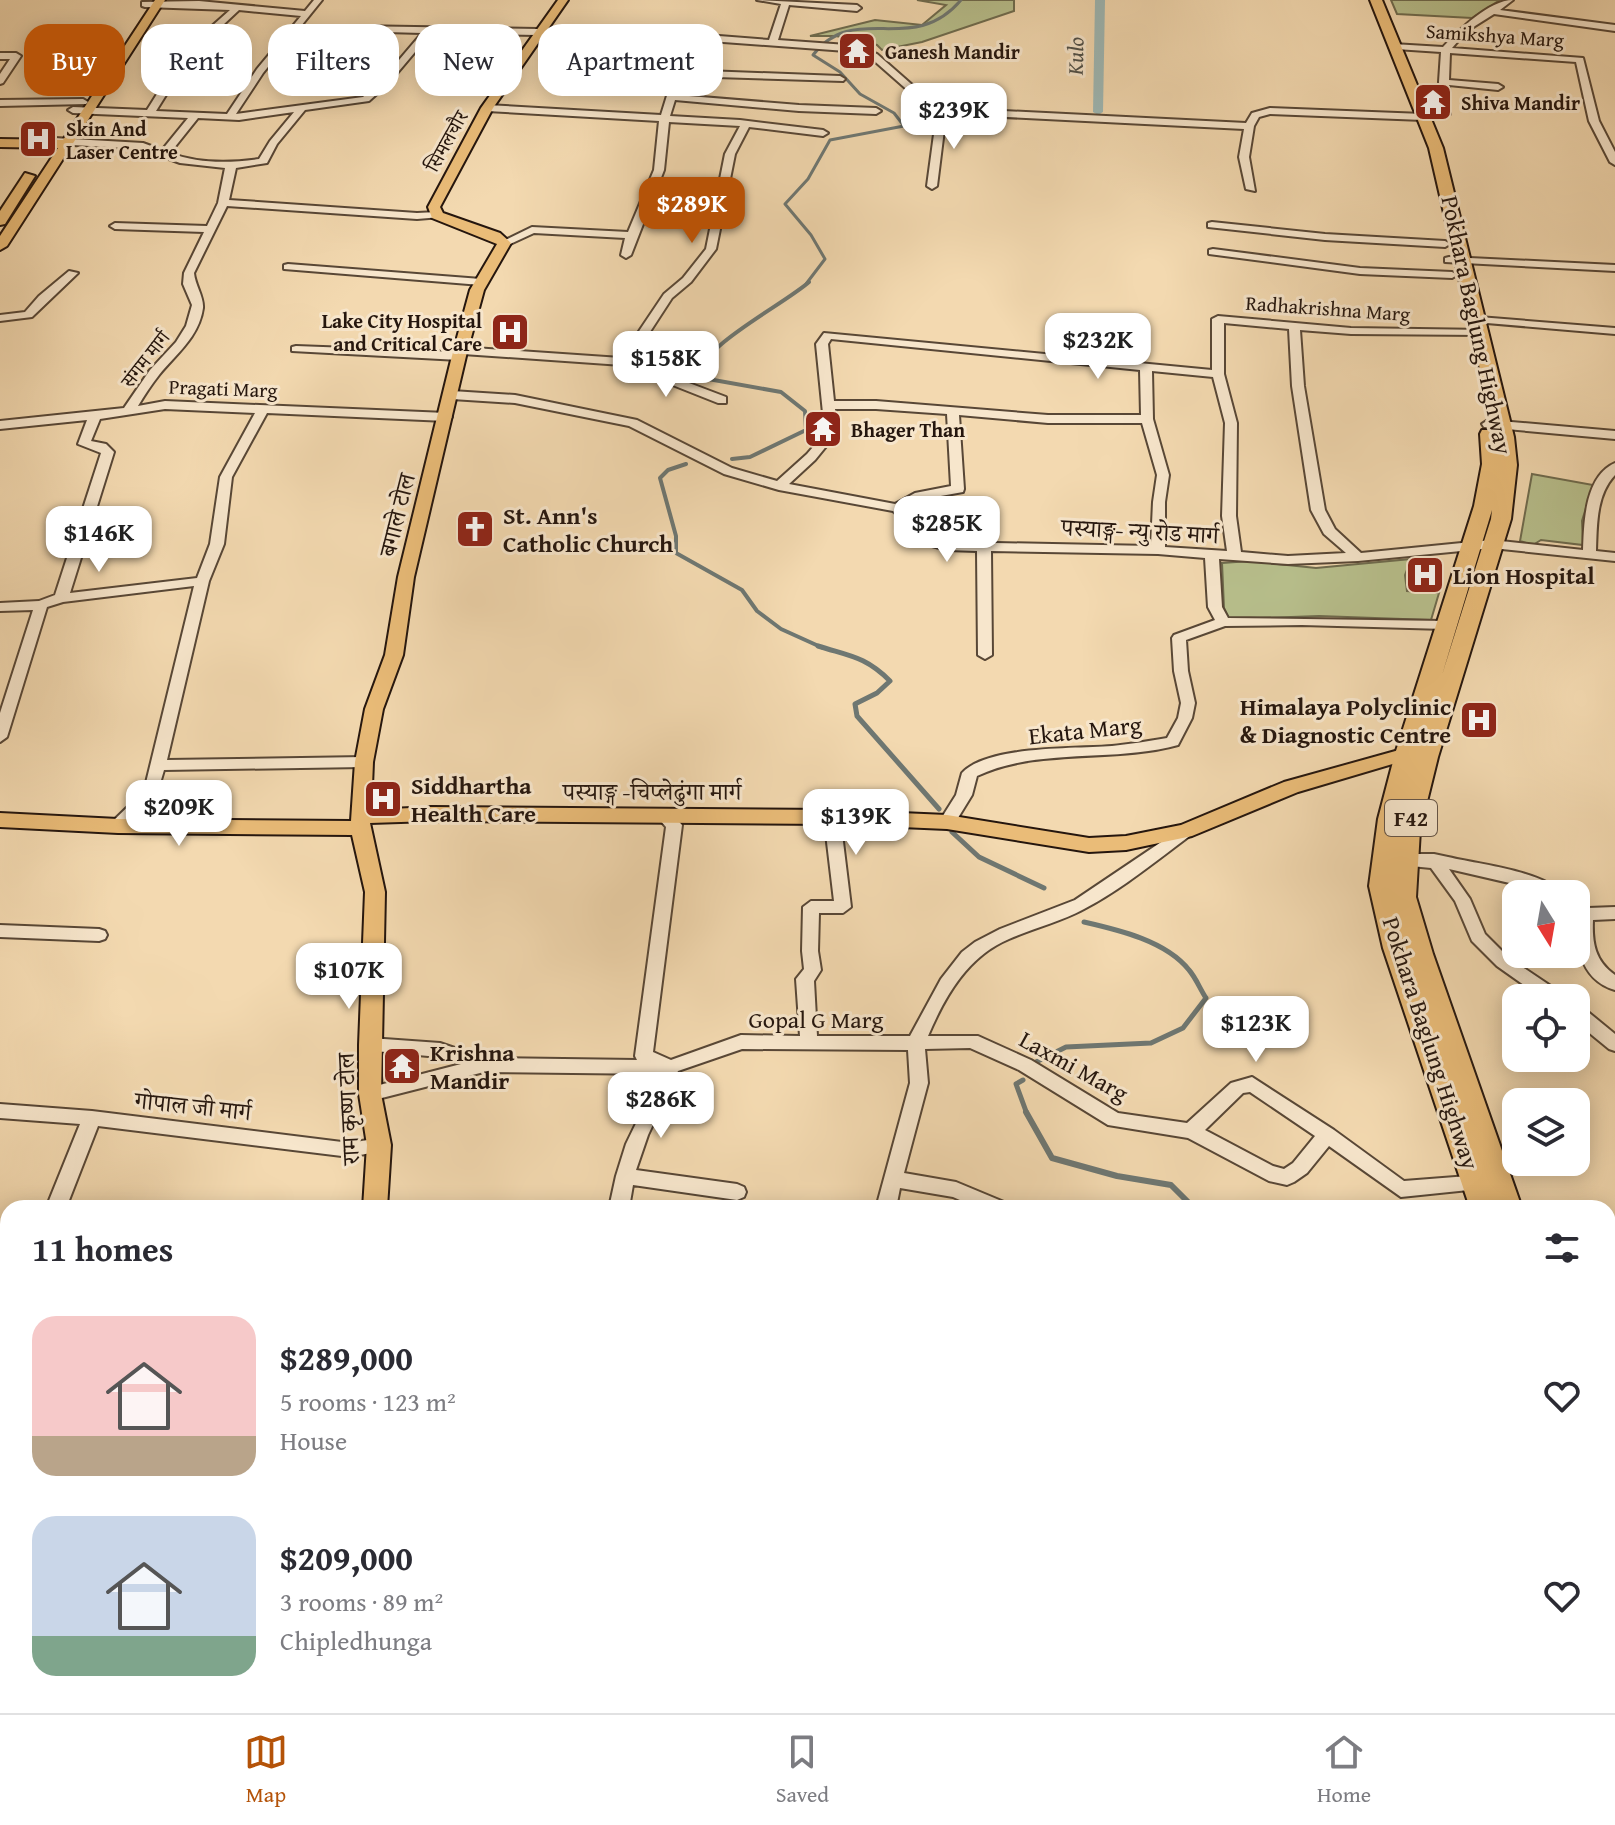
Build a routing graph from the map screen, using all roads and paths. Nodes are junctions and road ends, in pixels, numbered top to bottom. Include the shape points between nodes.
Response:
1 (318, 0) edge
2 (563, 0) edge
3 (761, 0) edge
4 (1364, 0) edge
5 (1376, 0) edge
6 (1509, 0) edge
7 (153, 2) edge
8 (786, 2) edge
9 (237, 8) junction
10 (857, 8) dead end
11 (1492, 11) junction
12 (306, 14) junction
13 (548, 24) edge
14 (1615, 28) edge
15 (538, 39) edge
16 (723, 39) edge
17 (773, 41) junction
18 (415, 46) edge
19 (1396, 46) junction
20 (1446, 49) junction
21 (0, 56) edge
22 (765, 76) junction
23 (840, 79) dead end
24 (0, 81) edge
25 (1444, 82) junction
26 (1498, 87) dead end
27 (673, 97) junction
28 (0, 103) edge
29 (751, 103) junction
30 (83, 106) junction
31 (487, 108) junction
32 (301, 110) junction
33 (876, 111) dead end
34 (942, 111) junction
35 (149, 114) junction
36 (194, 117) junction
37 (230, 117) junction
38 (1416, 117) junction
39 (665, 118) junction
40 (746, 124) junction
41 (1249, 126) junction
42 (823, 133) dead end
43 (59, 142) junction
44 (0, 143) edge
45 (164, 154) junction
46 (1614, 157) edge
47 (231, 166) junction
48 (932, 186) dead end
49 (1251, 189) dead end
50 (223, 203) junction
51 (437, 215) junction
52 (0, 222) edge
53 (15, 224) junction
54 (1212, 225) dead end
55 (115, 226) dead end
56 (210, 229) junction
57 (630, 235) junction
58 (499, 240) junction
59 (0, 246) edge
60 (1213, 252) dead end
61 (626, 255) dead end
62 (1453, 260) junction
63 (288, 267) dead end
64 (1615, 268) edge
65 (73, 273) dead end
66 (481, 282) junction
67 (0, 318) edge
68 (1294, 324) junction
69 (1476, 328) junction
70 (1615, 331) edge
71 (296, 349) dead end
72 (460, 353) junction
73 (624, 362) junction
74 (1146, 368) junction
75 (1218, 374) junction
76 (452, 395) junction
77 (722, 400) dead end
78 (829, 405) junction
79 (264, 408) junction
80 (128, 411) junction
81 (953, 412) junction
82 (95, 416) junction
83 (446, 417) junction
84 (1147, 419) junction
85 (0, 425) edge
86 (1496, 425) junction
87 (1615, 435) edge
88 (1615, 467) edge
89 (779, 486) junction
90 (897, 508) junction
91 (1482, 545) junction
92 (984, 547) junction
93 (1158, 550) junction
94 (1589, 554) junction
95 (1212, 555) junction
96 (1235, 557) junction
97 (1358, 557) junction
98 (1615, 557) edge
99 (202, 581) junction
100 (61, 598) junction
101 (41, 605) junction
102 (0, 607) edge
103 (1223, 622) junction
104 (1445, 625) junction
105 (985, 655) dead end
106 (0, 737) edge
107 (1417, 756) junction
108 (364, 762) junction
109 (158, 765) junction
110 (832, 817) junction
111 (666, 818) junction
112 (0, 820) edge
113 (947, 822) junction
114 (360, 823) junction
115 (118, 826) junction
116 (1185, 831) junction
117 (1394, 859) junction
118 (1434, 860) junction
119 (1523, 880) edge
120 (1590, 912) edge
121 (1615, 913) edge
122 (0, 931) edge
123 (99, 935) dead end
124 (1590, 957) edge
125 (1535, 984) edge
126 (1615, 984) edge
127 (1590, 1023) edge
128 (809, 1041) junction
129 (916, 1043) junction
130 (1615, 1044) edge
131 (370, 1045) junction
132 (484, 1065) junction
133 (671, 1067) junction
134 (370, 1094) junction
135 (0, 1111) edge
136 (92, 1118) junction
137 (1191, 1131) junction
138 (1327, 1135) junction
139 (379, 1145) junction
140 (625, 1176) junction
141 (893, 1179) junction
142 (1486, 1190) edge
143 (737, 1192) dead end
144 (59, 1200) edge
145 (376, 1200) edge
146 (620, 1200) edge
147 (888, 1200) edge
148 (979, 1200) edge

1 - 12 street
2 - 13 main road, सिमलचौर
3 - 8 street
4 - 38 highway, Pokhara Baglung Highway / F42
5 - 19 highway, Pokhara Baglung Highway / F42
6 - 11 street
7 - 9 street
7 - 30 main road
8 - 10 street
8 - 17 street
9 - 12 street
9 - 35 street via 187,53
11 - 14 street
11 - 20 street
12 - 37 street
15 - 31 main road, सिमलचौर
16 - 17 street
17 - 34 street via 870,53
18 - 32 street via 366,99
19 - 20 street, Samikshya Marg
19 - 38 highway, Pokhara Baglung Highway / F42
20 - 25 street
20 - 46 street, Samikshya Marg via 1580,60 1594,121
21 - 24 street via 16,56
22 - 23 street
22 - 27 street via 679,73
22 - 29 street
25 - 26 street
25 - 38 street via 1447,112
27 - 29 street
27 - 39 street
28 - 30 street
29 - 33 street
30 - 35 street
30 - 43 main road
31 - 39 street
31 - 51 main road, सिमलचौर via 438,198
32 - 37 street
32 - 47 street via 263,161
34 - 41 street
34 - 48 street
35 - 36 street
36 - 37 street
36 - 45 street
38 - 41 street via 1270,111 1255,115
38 - 62 highway, Pokhara Baglung Highway / F42
38 - 62 highway, Pokhara Baglung Highway / F42 via 1436,148
39 - 40 street
39 - 57 street via 658,173
40 - 42 street
40 - 73 street via 730,154 711,249 668,296
41 - 49 street via 1244,157
43 - 44 main road
43 - 45 street via 143,146
43 - 52 main road
43 - 53 main road
45 - 47 street
47 - 50 street
50 - 51 street
50 - 56 street
51 - 58 main road
52 - 53 street
53 - 59 main road
54 - 62 street via 1325,237
55 - 56 street
56 - 80 street, संगम मार्ग via 189,273 198,305 192,326
57 - 58 street via 532,230
57 - 61 street
58 - 66 main road, बगाले टोल
60 - 62 street via 1360,271
62 - 64 street
62 - 69 highway, Pokhara Baglung Highway / F42
63 - 66 street
65 - 67 street via 28,315
66 - 72 main road, बगाले टोल
68 - 69 street, Radhakrishna Marg via 1351,331
68 - 75 street, Radhakrishna Marg via 1218,319
68 - 97 street via 1318,510 1329,531
69 - 70 street, Radhakrishna Marg
69 - 86 highway, Pokhara Baglung Highway / F42
71 - 72 street
72 - 73 street
72 - 76 main road, बगाले टोल
73 - 77 street
74 - 75 street
74 - 78 street via 828,335 822,344
74 - 84 street
75 - 96 street via 1231,423 1229,516
76 - 83 main road, बगाले टोल
76 - 89 street via 515,399 633,423 728,471
78 - 81 street
78 - 89 street via 831,433
79 - 80 street, Pragati Marg via 165,405
79 - 83 street, Pragati Marg
79 - 99 street via 226,477 217,544
80 - 82 street, Pragati Marg
81 - 84 street
81 - 90 street via 958,489 914,497
82 - 85 street, Pragati Marg
82 - 100 street via 84,444 108,452
83 - 108 main road, बगाले टोल via 406,577 394,655 374,709
84 - 93 street via 1163,475
86 - 87 street
86 - 91 highway, Pokhara Baglung Highway / F42 via 1508,465 1501,519
88 - 94 street via 1603,480 1591,513
89 - 90 street
90 - 92 street, पस्याङ्ग- न्यु रोड मार्ग via 937,543
91 - 94 street, पस्याङ्ग- न्यु रोड मार्ग
91 - 97 street, पस्याङ्ग- न्यु रोड मार्ग
91 - 104 highway, Pokhara Baglung Highway / F42
91 - 107 highway, Pokhara Baglung Highway / F42
92 - 93 street, पस्याङ्ग- न्यु रोड मार्ग
92 - 105 street
93 - 95 street, पस्याङ्ग- न्यु रोड मार्ग
94 - 98 street, पस्याङ्ग- न्यु रोड मार्ग
95 - 96 street, पस्याङ्ग- न्यु रोड मार्ग
95 - 103 street via 1216,615
96 - 97 street, पस्याङ्ग- न्यु रोड मार्ग
99 - 100 street
99 - 109 street
100 - 101 street
101 - 102 street
101 - 106 street
103 - 104 street, Ekata Marg
103 - 113 street, Ekata Marg via 1179,638 1188,703 1173,742 986,764 970,773
104 - 107 highway, Pokhara Baglung Highway / F42
107 - 116 main road, पस्याङ्ग -चिप्लेढुंगा मार्ग via 1291,787
107 - 117 highway, Pokhara Baglung Highway / F42
108 - 109 street
108 - 114 main road, बगाले टोल
109 - 115 street via 151,793
110 - 111 main road, पस्याङ्ग -चिप्लेढुंगा मार्ग
110 - 113 main road, पस्याङ्ग -चिप्लेढुंगा मार्ग
110 - 128 street via 843,907 811,907 813,970 805,979
111 - 114 main road, पस्याङ्ग -चिप्लेढुंगा मार्ग via 431,814
111 - 133 street via 674,825 644,1056
112 - 115 main road, पस्याङ्ग -चिप्लेढुंगा मार्ग
113 - 116 main road, पस्याङ्ग -चिप्लेढुंगा मार्ग via 1089,845
114 - 115 main road, पस्याङ्ग -चिप्लेढुंगा मार्ग
114 - 131 main road, राम कृष्ण टोल via 375,892
116 - 129 street, Gopal G Marg via 1078,906 992,939 943,989
117 - 118 street
117 - 142 highway, Pokhara Baglung Highway / F42 via 1381,886 1396,948
118 - 119 street
118 - 125 street via 1462,899 1478,937
120 - 121 street
122 - 123 street
124 - 126 street via 1603,977
127 - 130 street
128 - 129 street, Gopal G Marg
128 - 133 street, Gopal G Marg via 741,1042
129 - 137 street, Laxmi Marg via 972,1041 1025,1065 1114,1120
129 - 141 street via 919,1083
131 - 132 street via 440,1050
131 - 134 main road, राम कृष्ण टोल
132 - 133 street, Gopal G Marg
132 - 134 street, Gopal G Marg
133 - 140 street
134 - 139 main road, राम कृष्ण टोल
135 - 136 street, गोपाल जी मार्ग
136 - 139 street, गोपाल जी मार्ग via 350,1150
136 - 144 street
137 - 138 street, Laxmi Marg via 1269,1173 1287,1177
137 - 138 street via 1237,1088 1252,1084
138 - 142 street via 1401,1189
139 - 145 main road, राम कृष्ण टोल
140 - 143 street
140 - 146 street
141 - 147 street
141 - 148 street via 956,1190

